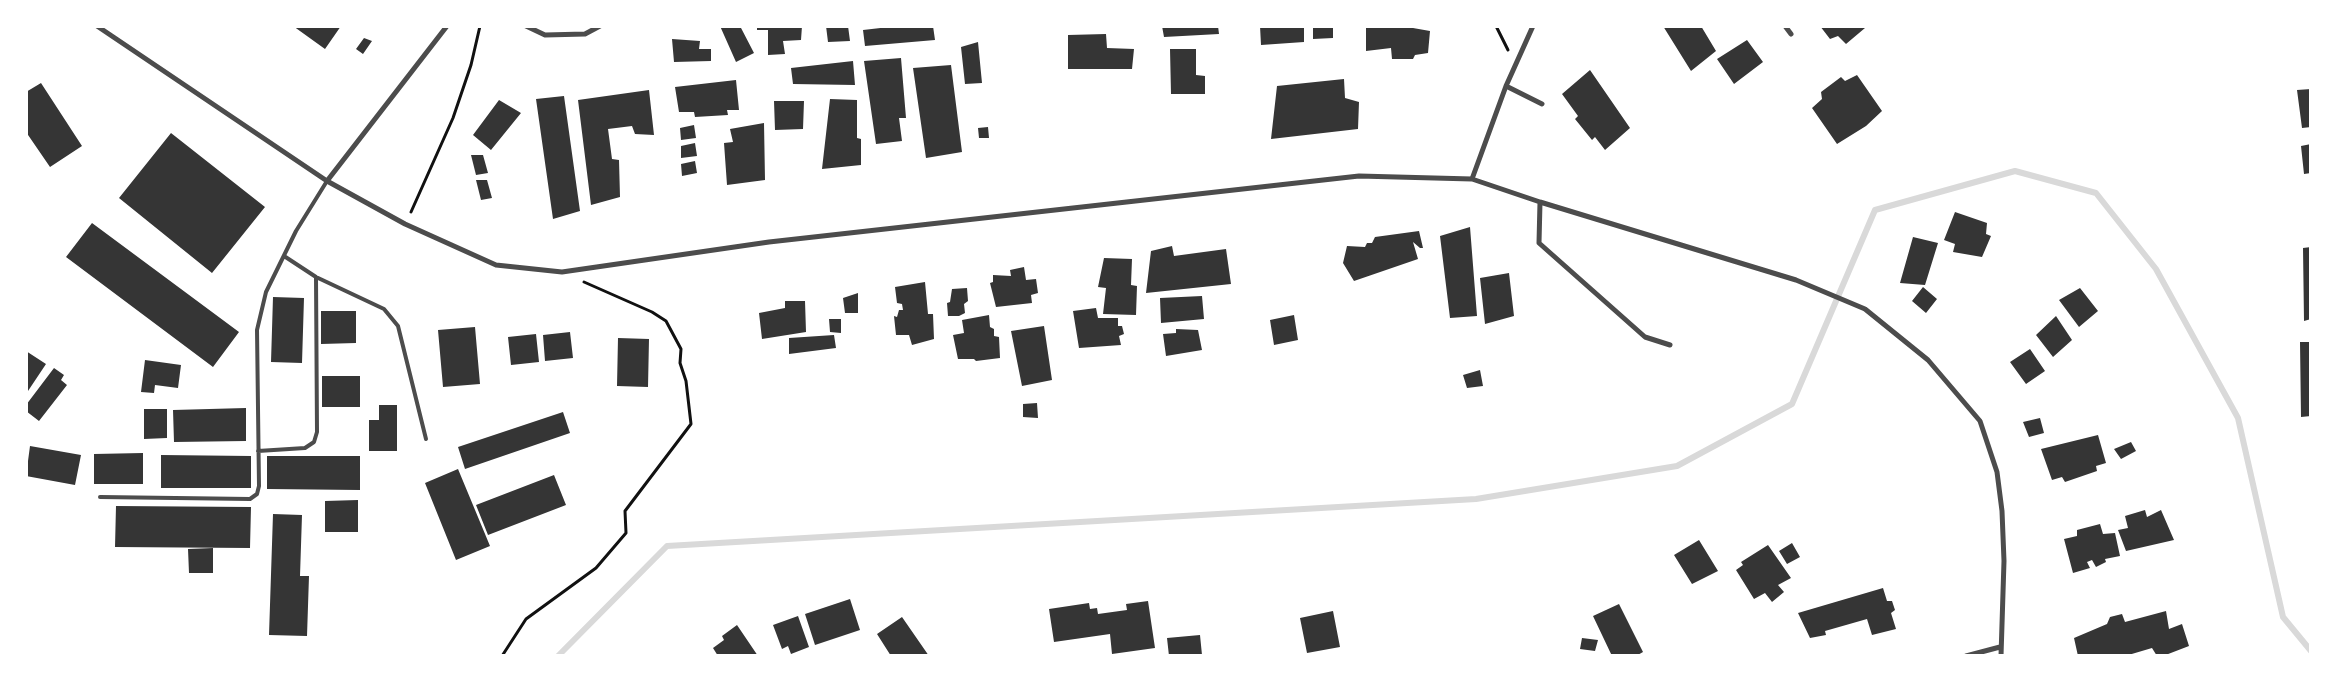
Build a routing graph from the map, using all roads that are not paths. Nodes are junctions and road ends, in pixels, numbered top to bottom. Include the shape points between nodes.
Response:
1 (97, 26) edge
2 (447, 26) edge
3 (526, 26) edge
4 (600, 26) edge
5 (1533, 26) edge
6 (1785, 26) edge
7 (1791, 34) dead end
8 (1506, 86) junction
9 (1542, 104) dead end
10 (1472, 178) junction
11 (327, 181) junction
12 (1540, 202) junction
13 (284, 256) junction
14 (316, 278) junction
15 (1670, 345) dead end
16 (426, 439) dead end
17 (258, 451) junction
18 (100, 497) dead end
19 (2000, 647) junction
20 (1966, 656) edge
21 (2001, 656) edge

1 - 11 street
2 - 11 street
3 - 4 street via 546,35 585,34
5 - 8 street
6 - 7 street
8 - 9 street
8 - 10 street
10 - 11 street via 1359,176 786,240 562,272 496,264 405,224
10 - 12 street
11 - 13 lane
12 - 15 street via 1538,243 1645,337
12 - 19 street via 1796,280 1865,310 1928,360 1980,421 1997,472 2004,562
13 - 14 lane
13 - 17 lane via 266,292 257,330
14 - 16 lane via 384,309 398,326
14 - 17 lane via 317,432 314,442 306,448
17 - 18 lane via 259,486 257,494 250,499
19 - 20 street
19 - 21 street

